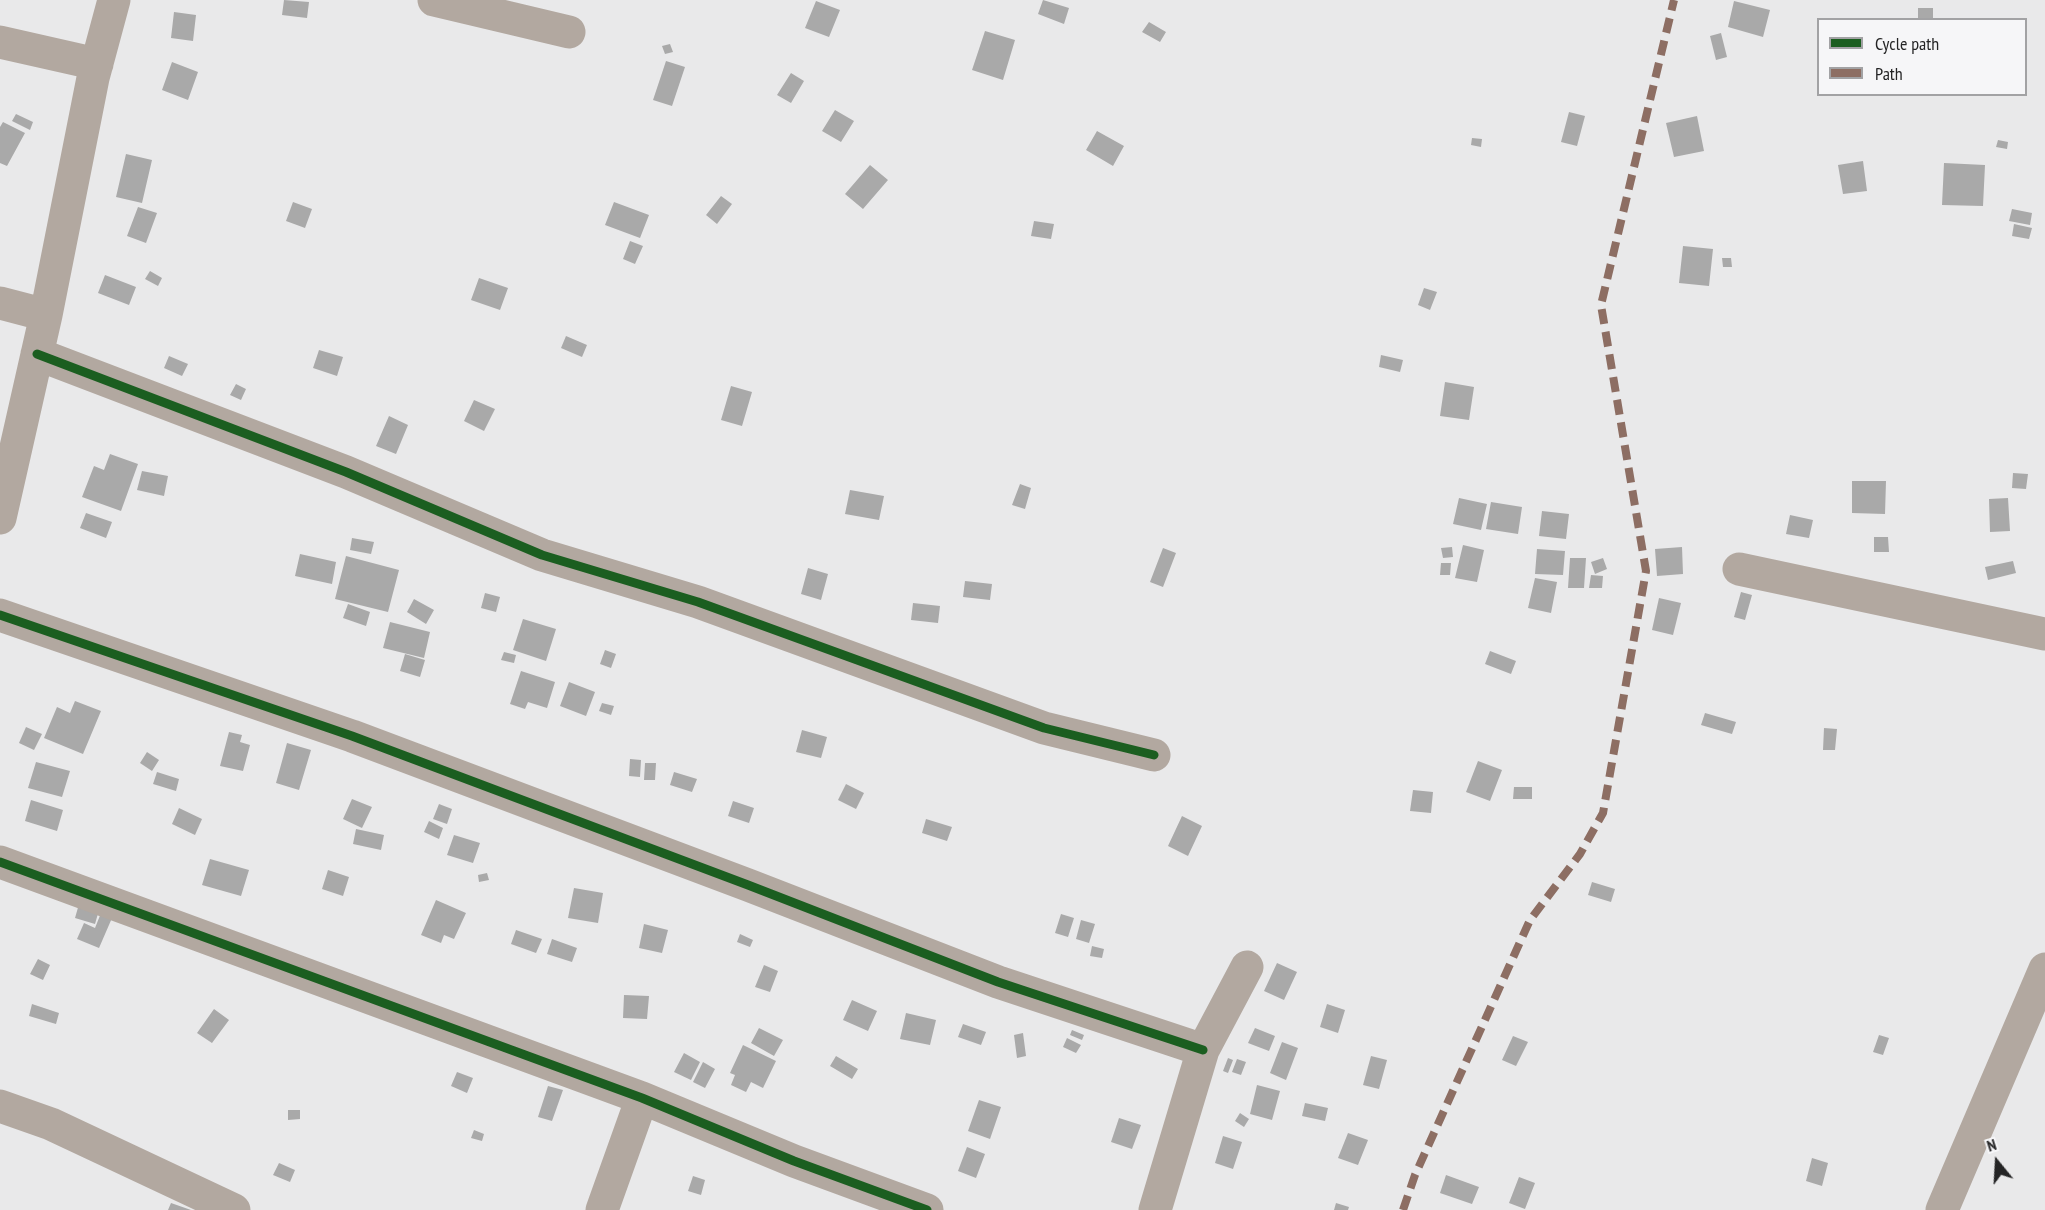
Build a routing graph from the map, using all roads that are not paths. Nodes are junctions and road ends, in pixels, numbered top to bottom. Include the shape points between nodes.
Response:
1 (114, 0) edge
2 (434, 0) edge
3 (568, 32) dead end
4 (0, 42) edge
5 (97, 64) junction
6 (0, 303) edge
7 (46, 315) junction
8 (37, 354) junction
9 (0, 518) edge
10 (1739, 569) dead end
11 (0, 615) edge
12 (2045, 634) edge
13 (1154, 755) dead end
14 (0, 862) edge
15 (1247, 967) dead end
16 (2045, 969) edge
17 (1203, 1050) junction
18 (642, 1098) junction
19 (0, 1106) edge
20 (234, 1210) edge
21 (602, 1210) edge
22 (927, 1210) edge
23 (1155, 1210) edge
24 (1942, 1210) edge

1 - 5 street
2 - 3 street
4 - 5 street
5 - 7 street
6 - 7 street
7 - 8 street
8 - 9 street
8 - 13 street via 346,472 542,555 698,602 1044,728
10 - 12 street
11 - 17 street via 363,740 998,982
14 - 18 street
15 - 17 street
16 - 24 street
17 - 23 street
18 - 21 street
18 - 22 street via 794,1161
19 - 20 street via 51,1124

